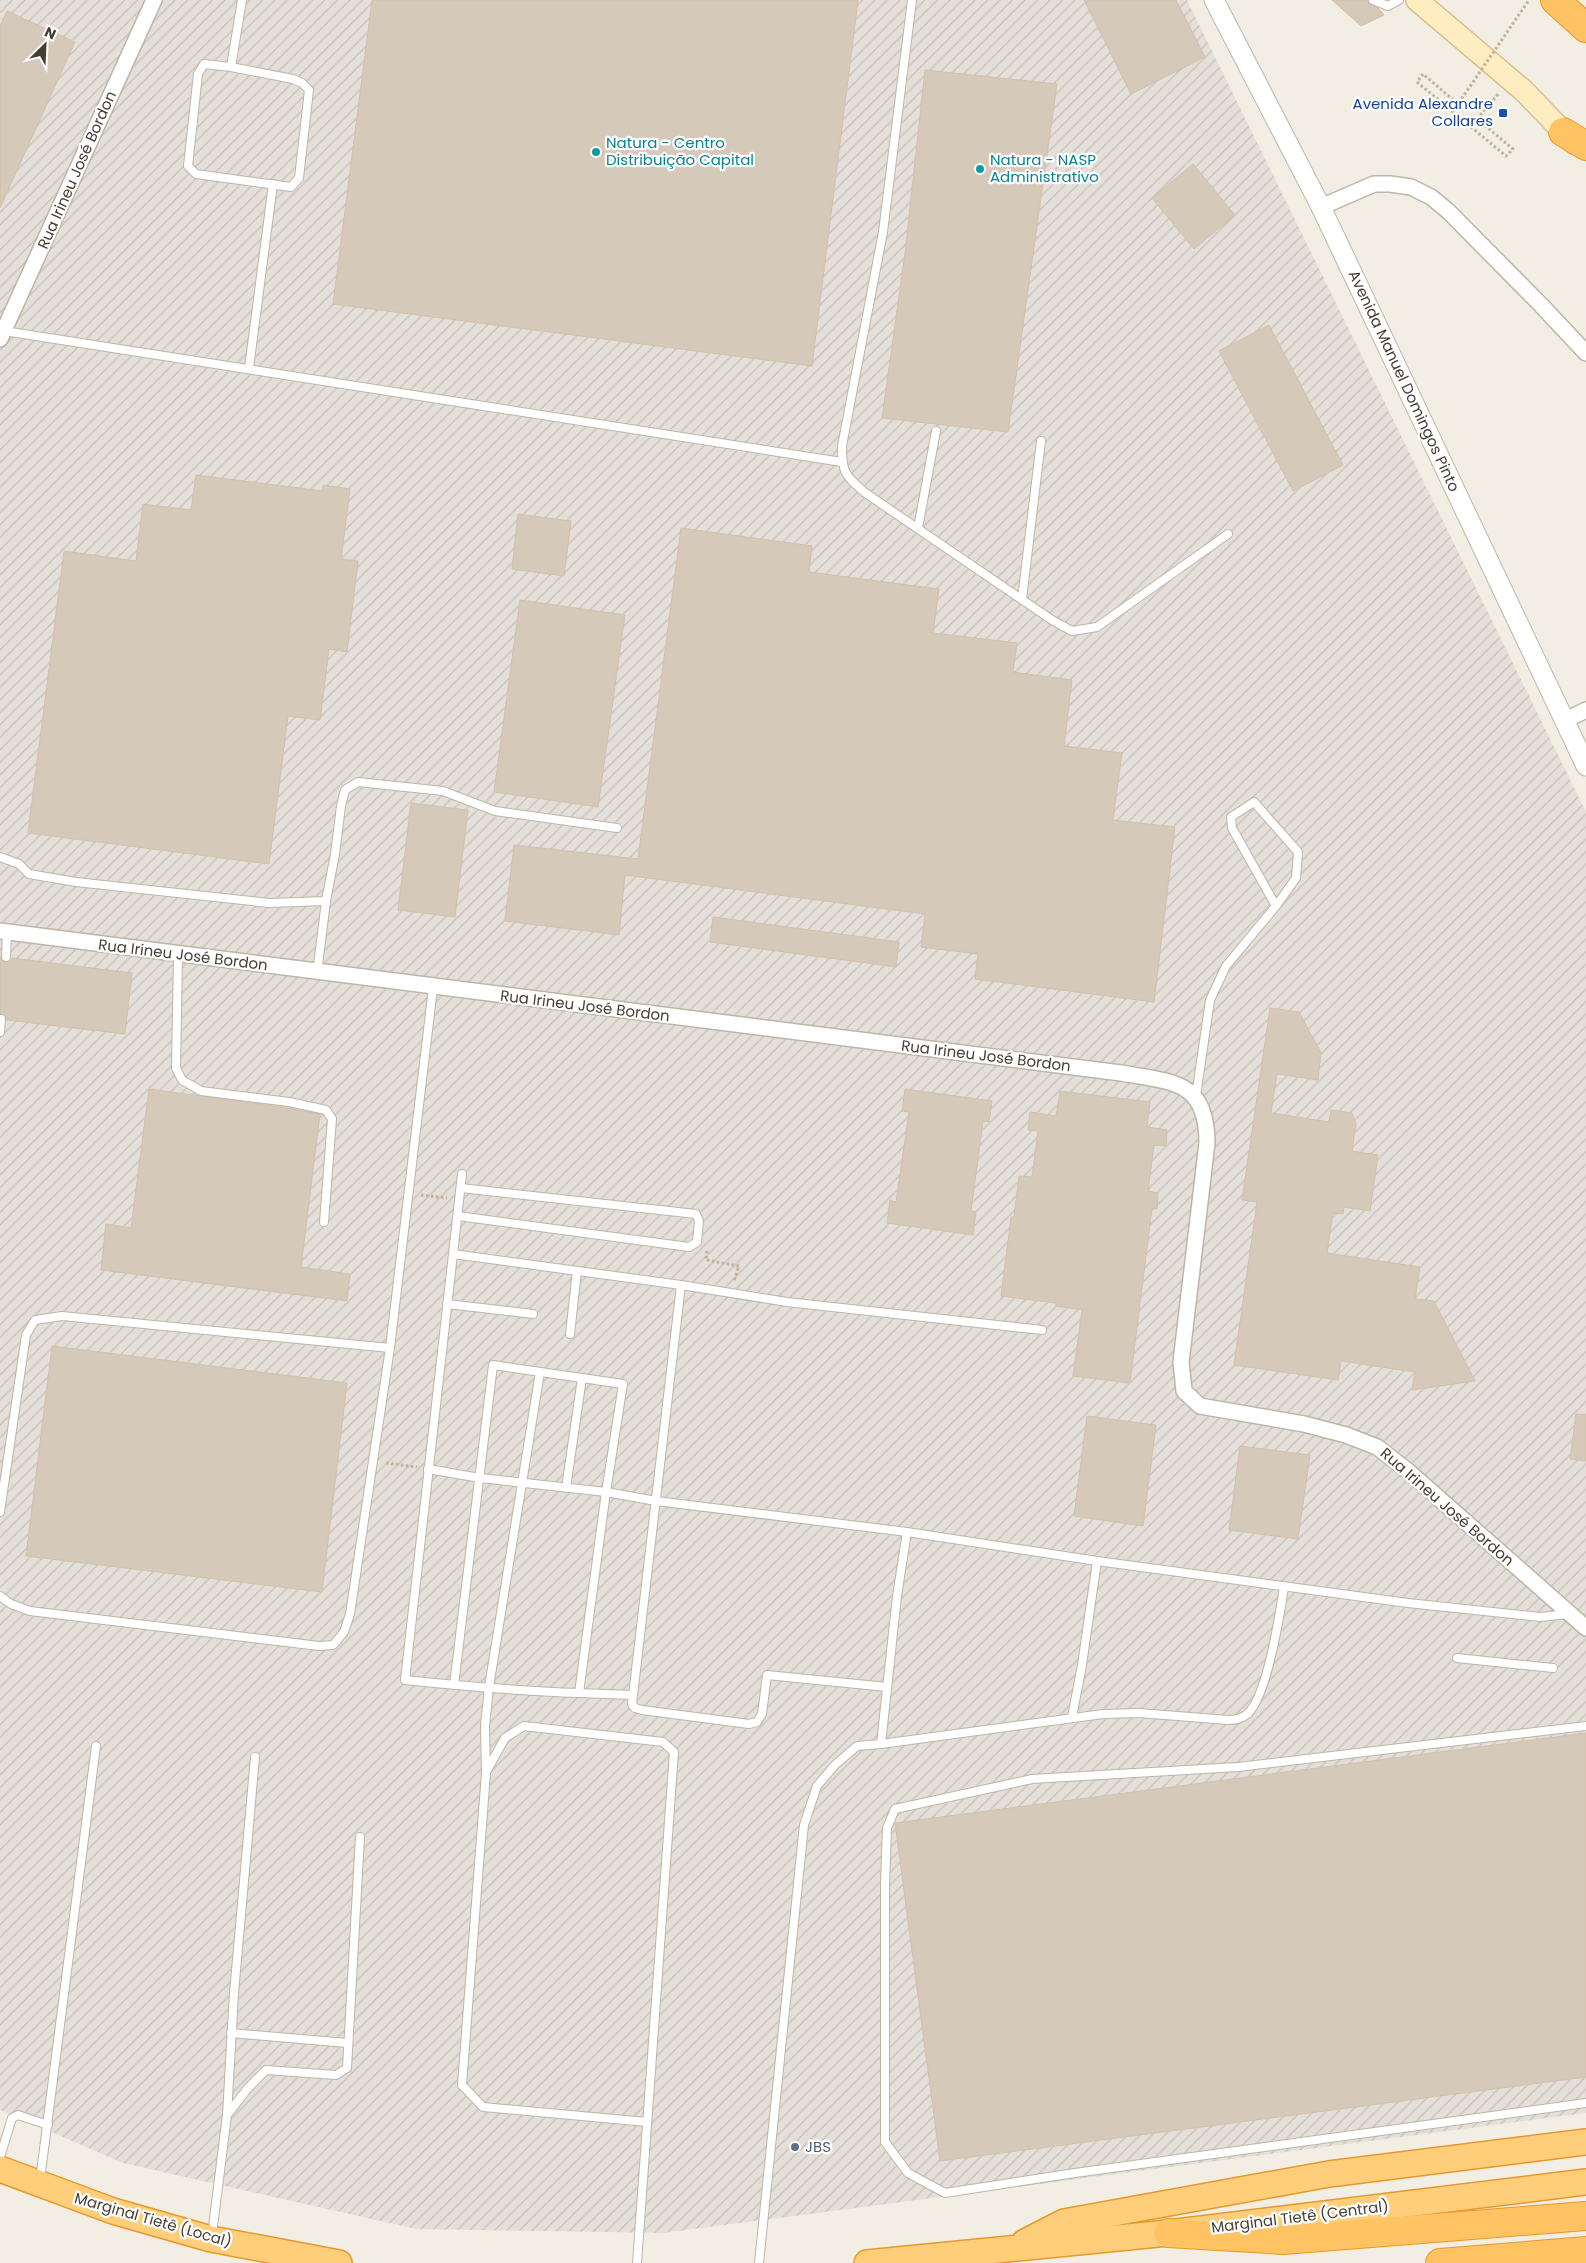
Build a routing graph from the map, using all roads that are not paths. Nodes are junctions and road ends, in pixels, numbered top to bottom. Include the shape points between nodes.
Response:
1 (154, 0) edge
2 (242, 0) edge
3 (912, 0) edge
4 (1214, 0) edge
5 (1374, 0) edge
6 (1399, 0) edge
7 (1417, 0) edge
8 (1555, 0) edge
9 (1586, 28) edge
10 (231, 67) junction
11 (1563, 132) junction
12 (1586, 146) edge
13 (1586, 156) edge
14 (273, 184) junction
15 (1321, 207) junction
16 (2, 335) edge
17 (1586, 354) edge
18 (249, 368) junction
19 (936, 431) dead end
20 (1041, 441) dead end
21 (842, 462) junction
22 (918, 528) junction
23 (1228, 534) dead end
24 (1022, 599) junction
25 (1586, 710) edge
26 (1564, 721) junction
27 (1586, 766) edge
28 (617, 828) dead end
29 (0, 857) edge
30 (326, 902) junction
31 (1276, 906) junction
32 (4, 932) edge
33 (178, 954) junction
34 (6, 957) dead end
35 (317, 972) junction
36 (433, 988) junction
37 (2, 1019) dead end
38 (0, 1032) edge
39 (1196, 1096) junction
40 (462, 1174) dead end
41 (461, 1188) junction
42 (458, 1216) junction
43 (324, 1222) dead end
44 (453, 1254) junction
45 (577, 1271) junction
46 (682, 1285) junction
47 (447, 1304) junction
48 (534, 1314) dead end
49 (1042, 1330) dead end
50 (570, 1334) dead end
51 (390, 1348) junction
52 (540, 1372) junction
53 (582, 1378) junction
54 (428, 1469) junction
55 (480, 1478) junction
56 (522, 1482) junction
57 (566, 1488) junction
58 (606, 1492) junction
59 (656, 1501) junction
60 (0, 1512) edge
61 (907, 1532) junction
62 (1097, 1561) junction
63 (1284, 1587) junction
64 (0, 1596) edge
65 (1569, 1614) junction
66 (1586, 1628) edge
67 (1457, 1658) dead end
68 (1554, 1668) dead end
69 (454, 1685) junction
70 (489, 1687) junction
71 (887, 1687) junction
72 (579, 1693) junction
73 (632, 1695) junction
74 (1072, 1717) junction
75 (1586, 1726) edge
76 (880, 1744) junction
77 (96, 1746) dead end
78 (255, 1757) dead end
79 (486, 1773) junction
80 (360, 1837) dead end
81 (231, 2033) junction
82 (347, 2043) junction
83 (1586, 2103) edge
84 (227, 2115) junction
85 (647, 2122) junction
86 (48, 2125) junction
87 (1586, 2142) edge
88 (0, 2157) edge
89 (0, 2169) edge
90 (1586, 2182) edge
91 (40, 2185) junction
92 (1586, 2216) edge
93 (1168, 2233) junction
94 (211, 2239) junction
95 (1013, 2249) junction
96 (1586, 2251) edge
97 (339, 2263) edge
98 (637, 2263) edge
99 (759, 2263) edge
100 (867, 2263) edge
101 (1440, 2263) edge

1 - 16 street, Rua Irineu José Bordon
2 - 10 lane
3 - 21 lane via 884,232 842,446
4 - 15 street, Avenida Manuel Domingos Pinto
5 - 6 lane via 1388,6
7 - 11 main road via 1510,80
8 - 9 highway
10 - 14 lane via 293,79 302,82 309,90 299,178 290,187
10 - 14 lane via 204,64 198,74 188,166 196,174
11 - 12 highway
11 - 13 main road
14 - 18 lane
15 - 17 street via 1374,184 1411,187 1431,197 1528,291
15 - 26 street, Avenida Manuel Domingos Pinto
16 - 18 lane
18 - 21 lane
19 - 22 lane
20 - 24 lane
21 - 22 lane via 846,476 864,492
22 - 24 lane
23 - 24 lane via 1097,627 1072,631 1063,628
25 - 26 street
26 - 27 street, Avenida Manuel Domingos Pinto
28 - 30 lane via 495,811 443,791 358,782 345,790
29 - 30 lane via 19,864 29,874 76,882 269,903
30 - 35 lane
31 - 31 lane via 1296,878 1298,852 1254,802 1231,817 1232,828
31 - 39 lane via 1226,966 1210,1000
32 - 33 street, Rua Irineu José Bordon
32 - 34 lane
33 - 35 street, Rua Irineu José Bordon
33 - 43 lane via 176,1068 182,1080 201,1091 326,1110 332,1119
35 - 36 street, Rua Irineu José Bordon
36 - 39 street, Rua Irineu José Bordon via 1121,1073 1166,1081
36 - 51 lane
37 - 38 lane
39 - 65 street, Rua Irineu José Bordon via 1207,1126 1207,1143 1181,1362 1184,1391 1200,1406 1304,1424 1377,1447
40 - 41 lane
41 - 42 lane
41 - 42 lane via 696,1214 699,1218 697,1242 690,1247
42 - 44 lane
44 - 45 lane
44 - 47 lane
45 - 46 lane
45 - 50 lane
46 - 49 lane via 787,1302
46 - 59 lane
47 - 48 lane
47 - 54 lane
51 - 60 lane via 62,1316 35,1320 26,1335
51 - 64 lane via 350,1614 344,1632 333,1645 319,1646 30,1611
52 - 53 lane
52 - 55 lane via 494,1365
52 - 56 lane
53 - 57 lane
53 - 58 lane via 623,1384
54 - 55 lane
54 - 69 lane via 404,1680
55 - 56 lane
55 - 69 lane
56 - 57 lane
56 - 70 lane
57 - 58 lane
58 - 59 lane
58 - 72 lane
59 - 61 lane
59 - 73 lane
61 - 62 lane
61 - 71 lane
62 - 63 lane
62 - 74 lane
63 - 65 lane via 1485,1612 1540,1617
63 - 74 lane via 1270,1662 1248,1714 1228,1720 1140,1713
65 - 66 street, Rua Irineu José Bordon
67 - 68 lane
69 - 70 lane
70 - 72 lane
70 - 79 lane via 485,1726
71 - 73 lane via 767,1675 762,1714 757,1722 749,1724 642,1710 632,1704
71 - 76 lane
72 - 73 lane
74 - 76 lane
75 - 83 lane via 1238,1767 1032,1779 895,1809 887,1828 885,1876 885,2142 908,2173 945,2193
76 - 99 lane via 858,1746 835,1765 817,1786 804,1825
77 - 86 lane
78 - 81 lane
79 - 85 lane via 462,2085 484,2107
79 - 85 lane via 505,1738 524,1726 663,1742 674,1752
80 - 82 lane
81 - 82 lane
81 - 84 lane
82 - 84 lane via 346,2068 336,2075 266,2070
84 - 94 lane
85 - 98 lane
86 - 88 lane via 18,2115 12,2118
86 - 91 lane
87 - 95 highway via 1329,2174 1064,2222
89 - 91 highway, Marginal Tietê (Local)
90 - 93 highway, Marginal Tietê (Central)
91 - 94 highway, Marginal Tietê (Local) via 113,2211
92 - 93 highway via 1283,2240
93 - 95 highway, Marginal Tietê (Central)
94 - 97 highway, Marginal Tietê (Local)
95 - 100 highway
96 - 101 highway

